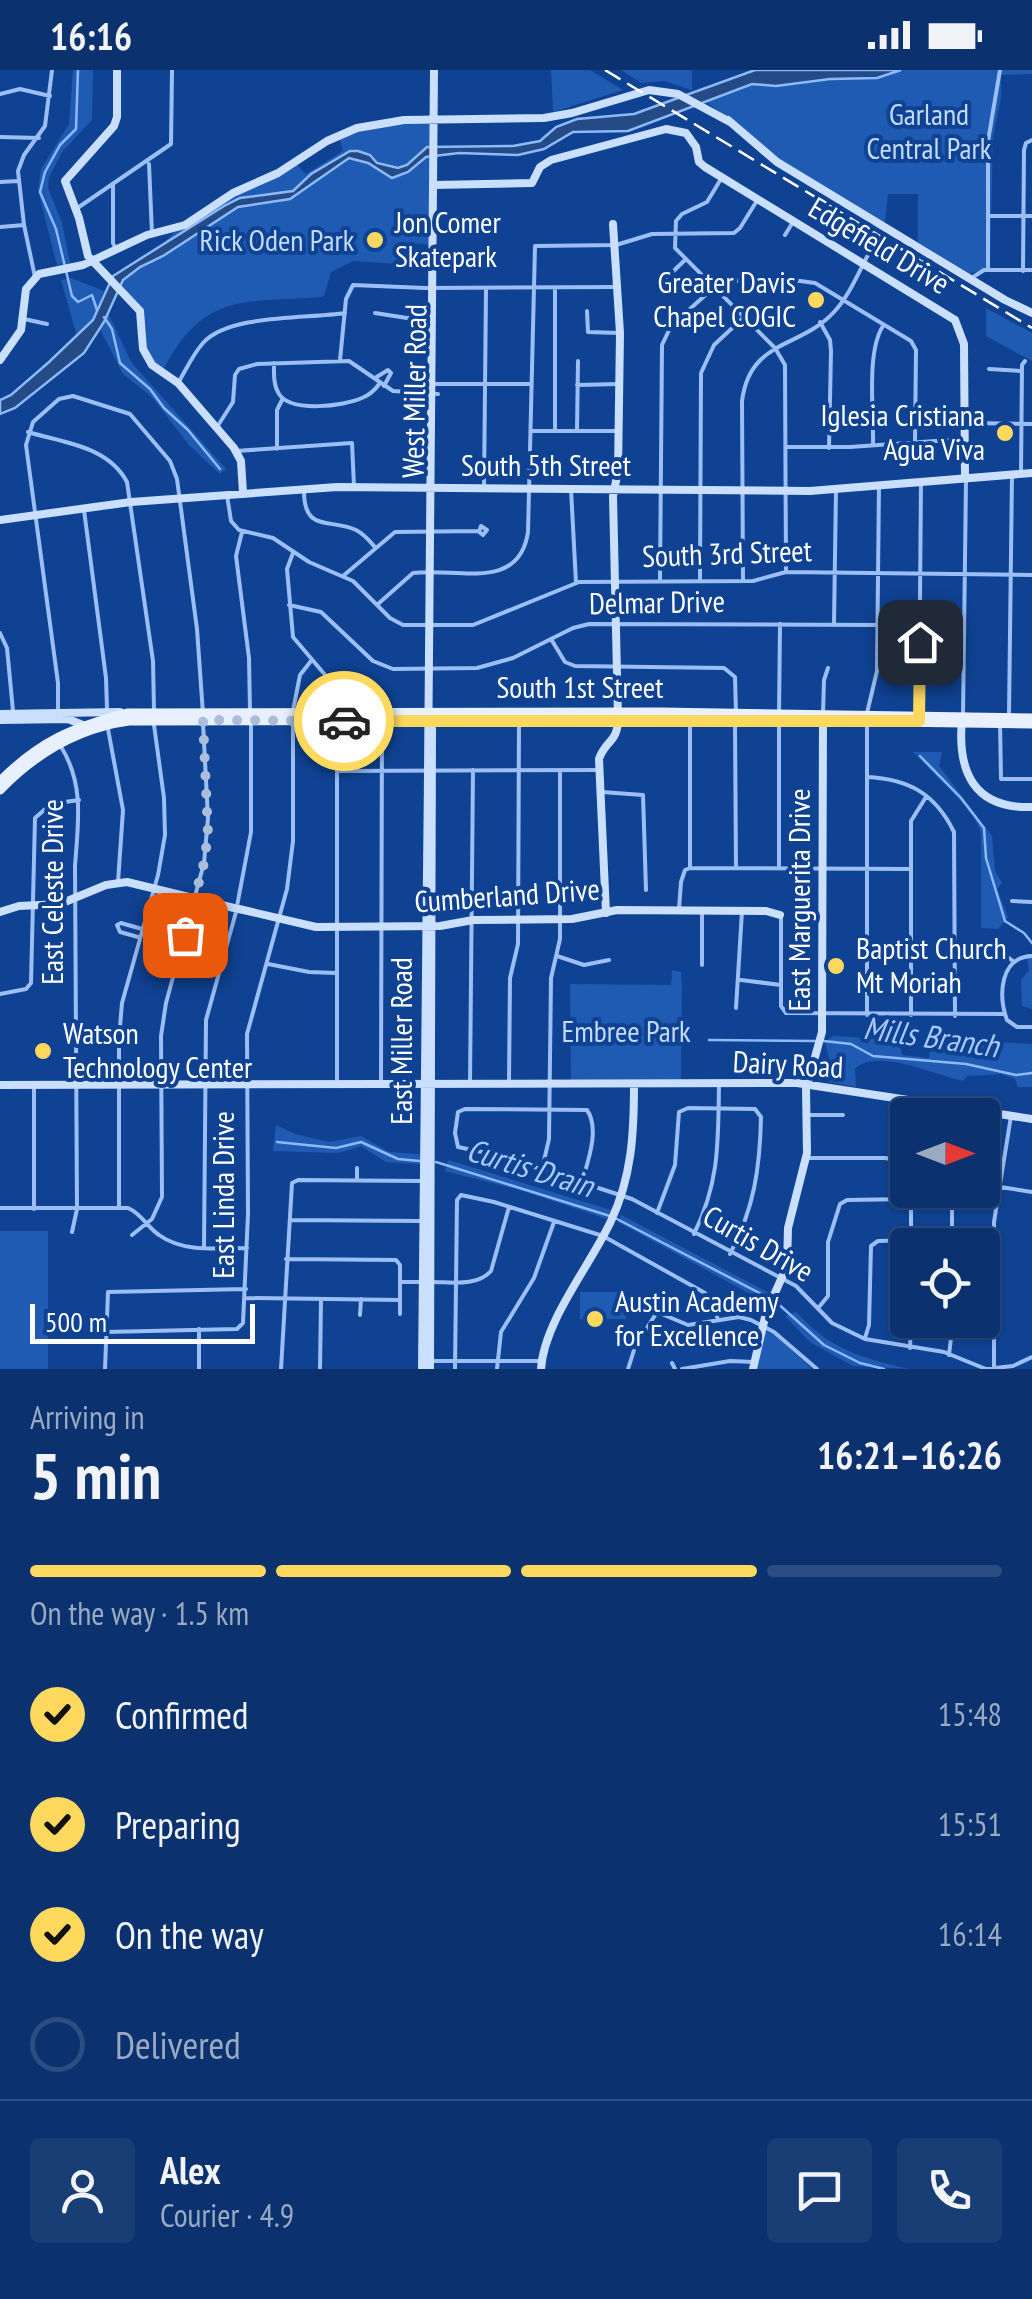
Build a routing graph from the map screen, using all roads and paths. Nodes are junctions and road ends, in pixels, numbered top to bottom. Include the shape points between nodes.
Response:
1 (52, 70) edge
2 (117, 70) edge
3 (172, 70) edge
4 (435, 70) edge
5 (1000, 70) edge
6 (0, 94) edge
7 (50, 96) junction
8 (435, 120) junction
9 (0, 137) edge
10 (39, 138) junction
11 (1032, 140) edge
12 (149, 161) junction
13 (722, 177) junction
14 (0, 182) edge
15 (18, 182) junction
16 (113, 185) junction
17 (436, 185) junction
18 (758, 199) junction
19 (76, 209) junction
20 (988, 216) junction
21 (1024, 216) junction
22 (1032, 216) edge
23 (794, 221) junction
24 (614, 224) dead end
25 (24, 225) junction
26 (0, 227) edge
27 (152, 234) junction
28 (673, 234) junction
29 (786, 235) dead end
30 (874, 244) dead end
31 (616, 245) junction
32 (116, 250) junction
33 (685, 260) junction
34 (92, 261) junction
35 (863, 262) junction
36 (988, 270) junction
37 (1023, 270) junction
38 (1032, 270) edge
39 (36, 277) junction
40 (970, 279) junction
41 (660, 284) dead end
42 (617, 287) junction
43 (438, 288) junction
44 (486, 288) junction
45 (532, 288) junction
46 (556, 288) junction
47 (714, 288) junction
48 (843, 299) junction
49 (587, 311) dead end
50 (345, 313) junction
51 (375, 313) dead end
52 (1032, 313) edge
53 (435, 316) junction
54 (744, 317) junction
55 (24, 319) junction
56 (820, 322) junction
57 (47, 324) dead end
58 (884, 325) junction
59 (620, 332) junction
60 (775, 348) junction
61 (0, 360) edge
62 (340, 360) junction
63 (578, 360) dead end
64 (1025, 361) dead end
65 (274, 363) junction
66 (989, 370) dead end
67 (1022, 371) junction
68 (375, 378) junction
69 (178, 383) junction
70 (485, 384) junction
71 (531, 384) junction
72 (620, 384) junction
73 (382, 385) junction
74 (577, 385) junction
75 (436, 389) junction
76 (283, 399) junction
77 (964, 422) junction
78 (1022, 424) junction
79 (1032, 424) edge
80 (217, 427) junction
81 (555, 430) junction
82 (577, 430) junction
83 (531, 431) junction
84 (619, 431) junction
85 (28, 432) junction
86 (964, 439) junction
87 (915, 441) junction
88 (873, 445) junction
89 (786, 447) junction
90 (829, 448) junction
91 (277, 449) junction
92 (236, 451) junction
93 (1032, 473) edge
94 (1017, 474) junction
95 (965, 477) junction
96 (921, 481) junction
97 (879, 484) junction
98 (354, 486) junction
99 (433, 488) junction
100 (484, 488) junction
101 (529, 488) junction
102 (571, 488) junction
103 (615, 488) junction
104 (836, 488) junction
105 (660, 489) junction
106 (304, 490) junction
107 (701, 490) junction
108 (743, 490) junction
109 (786, 490) junction
110 (243, 494) junction
111 (227, 495) junction
112 (179, 498) junction
113 (131, 502) junction
114 (84, 509) junction
115 (36, 516) junction
116 (0, 520) edge
117 (432, 531) junction
118 (478, 531) dead end
119 (242, 532) junction
120 (374, 546) junction
121 (294, 552) junction
122 (786, 572) junction
123 (835, 572) junction
124 (432, 573) junction
125 (878, 573) junction
126 (920, 574) junction
127 (966, 574) junction
128 (1011, 574) junction
129 (1032, 575) edge
130 (343, 576) junction
131 (615, 580) junction
132 (660, 580) junction
133 (700, 581) junction
134 (742, 581) junction
135 (576, 584) junction
136 (377, 604) junction
137 (289, 606) junction
138 (616, 623) junction
139 (780, 624) junction
140 (834, 624) junction
141 (878, 625) junction
142 (431, 626) junction
143 (0, 633) edge
144 (550, 640) junction
145 (311, 661) junction
146 (617, 666) junction
147 (828, 668) dead end
148 (430, 670) junction
149 (58, 716) junction
150 (154, 716) junction
151 (203, 716) junction
152 (250, 716) junction
153 (292, 716) junction
154 (340, 716) junction
155 (382, 716) junction
156 (429, 716) junction
157 (519, 716) junction
158 (618, 716) junction
159 (690, 716) junction
160 (736, 716) junction
161 (0, 717) edge
162 (13, 717) junction
163 (779, 717) junction
164 (823, 717) junction
165 (866, 717) junction
166 (107, 718) junction
167 (919, 718) junction
168 (962, 718) junction
169 (1006, 721) junction
170 (1032, 721) edge
171 (70, 724) junction
172 (88, 727) junction
173 (56, 740) junction
174 (21, 765) junction
175 (428, 770) junction
176 (473, 770) junction
177 (519, 770) junction
178 (599, 770) junction
179 (382, 771) junction
180 (560, 771) junction
181 (338, 772) junction
182 (867, 777) junction
183 (1032, 779) edge
184 (0, 781) edge
185 (0, 790) edge
186 (602, 792) junction
187 (926, 797) junction
188 (79, 800) junction
189 (1032, 807) edge
190 (690, 868) junction
191 (736, 868) junction
192 (779, 868) junction
193 (823, 868) junction
194 (866, 868) junction
195 (911, 869) junction
196 (118, 882) junction
197 (154, 886) junction
198 (646, 890) dead end
199 (196, 898) junction
200 (75, 900) junction
201 (1012, 902) dead end
202 (1032, 902) edge
203 (33, 906) junction
204 (237, 909) junction
205 (679, 910) junction
206 (702, 910) junction
207 (742, 911) junction
208 (0, 912) edge
209 (606, 913) junction
210 (780, 915) joint
211 (472, 920) junction
212 (518, 920) junction
213 (560, 920) junction
214 (277, 921) junction
215 (337, 927) junction
216 (428, 927) junction
217 (382, 928) junction
218 (142, 929) junction
219 (140, 938) junction
220 (1002, 953) dead end
221 (557, 956) junction
222 (1032, 956) edge
223 (609, 960) dead end
224 (1013, 961) junction
225 (266, 964) junction
226 (702, 965) dead end
227 (337, 973) junction
228 (740, 980) junction
229 (781, 985) junction
230 (0, 994) edge
231 (736, 1008) dead end
232 (1004, 1014) junction
233 (823, 1015) junction
234 (867, 1015) junction
235 (911, 1015) junction
236 (955, 1016) junction
237 (1032, 1027) edge
238 (428, 1084) junction
239 (470, 1084) junction
240 (509, 1084) junction
241 (550, 1084) junction
242 (634, 1084) junction
243 (719, 1084) junction
244 (809, 1084) junction
245 (247, 1085) junction
246 (337, 1085) junction
247 (382, 1085) junction
248 (0, 1086) edge
249 (34, 1086) junction
250 (77, 1086) junction
251 (120, 1086) junction
252 (162, 1086) junction
253 (204, 1086) junction
254 (890, 1098) edge
255 (550, 1109) junction
256 (718, 1109) junction
257 (808, 1111) junction
258 (843, 1115) dead end
259 (1000, 1115) edge
260 (1011, 1116) junction
261 (1032, 1119) edge
262 (806, 1158) junction
263 (890, 1159) edge
264 (357, 1168) dead end
265 (542, 1170) junction
266 (357, 1180) junction
267 (427, 1181) junction
268 (1000, 1181) edge
269 (582, 1182) junction
270 (1000, 1187) edge
271 (1032, 1192) edge
272 (622, 1195) junction
273 (890, 1199) edge
274 (509, 1206) junction
275 (0, 1208) edge
276 (34, 1208) junction
277 (119, 1208) junction
278 (996, 1208) edge
279 (77, 1209) junction
280 (658, 1213) junction
281 (289, 1220) junction
282 (427, 1221) junction
283 (555, 1221) junction
284 (147, 1223) junction
285 (72, 1232) dead end
286 (694, 1234) junction
287 (132, 1235) dead end
288 (603, 1236) junction
289 (890, 1242) edge
290 (204, 1248) junction
291 (247, 1248) junction
292 (730, 1254) junction
293 (286, 1259) junction
294 (782, 1279) junction
295 (400, 1282) junction
296 (427, 1282) junction
297 (456, 1282) junction
298 (246, 1288) junction
299 (246, 1298) junction
300 (285, 1298) junction
301 (322, 1299) junction
302 (361, 1299) junction
303 (400, 1300) junction
304 (818, 1308) junction
305 (400, 1314) dead end
306 (360, 1315) dead end
307 (497, 1318) dead end
308 (718, 1320) junction
309 (505, 1322) junction
310 (762, 1326) junction
311 (199, 1329) junction
312 (105, 1332) junction
313 (911, 1338) edge
314 (950, 1338) edge
315 (864, 1339) junction
316 (910, 1348) junction
317 (949, 1355) junction
318 (1032, 1358) edge
319 (455, 1361) junction
320 (497, 1362) junction
321 (426, 1365) edge
322 (541, 1365) edge
323 (754, 1366) edge
324 (676, 1367) edge
325 (105, 1369) edge
326 (199, 1369) edge
327 (281, 1369) edge
328 (320, 1369) edge
329 (455, 1369) edge
330 (497, 1369) edge
331 (628, 1369) edge
332 (816, 1369) edge
333 (994, 1369) edge

1 - 7 street
2 - 19 street via 114,126 65,181
3 - 12 street via 171,144
4 - 8 street, West Miller Road
5 - 20 street via 989,128
6 - 7 street
7 - 10 street
8 - 17 street, West Miller Road
8 - 27 street via 357,128 186,225
8 - 40 street via 544,118 645,86 675,91 730,122 777,162
9 - 10 street
10 - 15 street via 21,161
11 - 21 street via 1025,146
12 - 16 street
12 - 27 street
13 - 17 street, Edgefield Drive via 699,162 686,133 673,128 551,160 532,183
13 - 18 street, Edgefield Drive
13 - 28 street via 707,202 682,214
14 - 15 street
15 - 25 street
16 - 19 street
16 - 32 street
17 - 43 street, West Miller Road
18 - 23 street, Edgefield Drive
18 - 28 street via 737,232
19 - 34 street
20 - 21 street
20 - 36 street
21 - 22 street
21 - 37 street
23 - 29 street
23 - 35 street, Edgefield Drive
24 - 31 street
25 - 26 street
25 - 39 street
27 - 32 street
28 - 31 street
28 - 33 street
30 - 35 street
31 - 42 street
31 - 45 street via 533,248
32 - 34 street
33 - 41 street
33 - 47 street
34 - 39 street
34 - 69 street via 140,311 147,358
35 - 48 street
35 - 77 street, Edgefield Drive via 958,324
36 - 37 street
36 - 40 street
37 - 38 street
39 - 55 street via 26,290
40 - 52 street
42 - 46 street
42 - 59 street
43 - 44 street
43 - 50 street via 353,285
43 - 53 street, West Miller Road
43 - 75 street, West Miller Road
44 - 45 street
44 - 70 street
45 - 46 street
45 - 71 street
46 - 81 street
47 - 48 street via 726,279 804,280
47 - 54 street
47 - 105 street via 672,326 662,345
48 - 56 street
48 - 58 street
49 - 59 street via 588,332
50 - 62 street
50 - 69 street via 220,330 201,345
51 - 53 street
53 - 75 street, West Miller Road
54 - 60 street
54 - 107 street via 703,365
55 - 57 street
55 - 61 street
56 - 60 street
56 - 90 street via 831,351
58 - 87 street via 916,350
58 - 88 street via 874,355
59 - 72 street
60 - 89 street via 786,372
60 - 108 street via 752,368 744,386
62 - 65 street
62 - 68 street
63 - 74 street
64 - 67 street
65 - 76 street
65 - 80 street via 239,369 233,402
66 - 67 street
67 - 78 street
68 - 73 street
68 - 73 street via 391,372
69 - 80 street
70 - 71 street
70 - 75 street
70 - 100 street
71 - 83 street
72 - 74 street
72 - 84 street
73 - 75 street via 403,394
73 - 76 street via 357,400 299,406
74 - 82 street
75 - 99 street, West Miller Road
76 - 91 street via 276,410
77 - 78 street
77 - 86 street, Edgefield Drive
78 - 79 street
78 - 94 street
80 - 92 street
81 - 82 street
81 - 83 street
82 - 84 street
83 - 101 street
84 - 103 street
85 - 112 street via 63,397 119,408 164,452
85 - 113 street via 102,454 121,471
85 - 115 street
86 - 87 street
86 - 95 street, Edgefield Drive
87 - 88 street
88 - 90 street
89 - 90 street
89 - 109 street
91 - 92 street
91 - 98 street via 354,445
92 - 110 street
93 - 94 street, South 5th Street
94 - 95 street, South 5th Street
94 - 128 street
95 - 96 street, South 5th Street
95 - 127 street, Edgefield Drive
96 - 97 street, South 5th Street
96 - 126 street
97 - 104 street, South 5th Street
97 - 125 street
98 - 99 street, South 5th Street
98 - 106 street, South 5th Street
99 - 100 street, South 5th Street
99 - 117 street, West Miller Road
100 - 101 street, South 5th Street
101 - 102 street, South 5th Street
101 - 124 street via 527,540 516,560 489,573
102 - 103 street, South 5th Street
102 - 135 street
103 - 105 street, South 5th Street
103 - 131 street
104 - 109 street, South 5th Street
104 - 123 street
105 - 107 street, South 5th Street
105 - 132 street
106 - 110 street, South 5th Street
106 - 120 street via 306,509 317,522 358,531
107 - 108 street, South 5th Street
107 - 133 street
108 - 109 street, South 5th Street
108 - 134 street
109 - 122 street
110 - 111 street, South 5th Street
111 - 112 street, South 5th Street
111 - 119 street via 231,521
112 - 113 street, South 5th Street
112 - 151 street
113 - 114 street, South 5th Street
113 - 150 street
114 - 115 street, South 5th Street
114 - 166 street
115 - 116 street, South 5th Street
115 - 149 street
117 - 118 street
117 - 120 street via 395,532
117 - 124 street, West Miller Road
119 - 121 street via 273,538
119 - 152 street via 236,556
120 - 130 street
121 - 130 street
121 - 137 street via 288,561
122 - 123 street, South 3rd Street
122 - 134 street, South 3rd Street
123 - 125 street, South 3rd Street
123 - 140 street
124 - 136 street via 413,573
124 - 142 street, West Miller Road
125 - 126 street, South 3rd Street
125 - 141 street
126 - 127 street, South 3rd Street
126 - 167 street
127 - 128 street, South 3rd Street
127 - 168 street, Edgefield Drive
128 - 129 street, South 3rd Street
128 - 169 street
130 - 136 street
131 - 132 street, South 3rd Street
131 - 135 street, South 3rd Street
131 - 138 street
132 - 133 street, South 3rd Street
133 - 134 street, South 3rd Street
135 - 142 street, South 3rd Street via 480,623
136 - 142 street via 396,622
137 - 145 street via 293,636
137 - 148 street, Delmar Drive via 321,612 381,666
138 - 139 street, Delmar Drive
138 - 144 street, Delmar Drive via 581,625
138 - 146 street
139 - 140 street, Delmar Drive
139 - 163 street
140 - 141 street, Delmar Drive
141 - 165 street via 877,676
142 - 148 street, West Miller Road
143 - 162 street
144 - 146 street via 569,664
144 - 148 street, Delmar Drive via 501,662
145 - 153 street, East Linda Drive via 300,675
145 - 154 street via 341,694
146 - 158 street
146 - 160 street via 724,668 735,678
147 - 164 street
148 - 156 street, West Miller Road
149 - 162 street, South 1st Street
149 - 166 street, South 1st Street
149 - 171 street, South 1st Street
150 - 151 main road, South 1st Street
150 - 166 main road, South 1st Street
150 - 166 main road, South 1st Street
150 - 197 street via 165,809
151 - 152 main road, South 1st Street
151 - 199 street via 208,834
152 - 153 main road, South 1st Street
152 - 204 street via 251,832
153 - 154 main road, South 1st Street
153 - 214 street, East Linda Drive via 293,842
154 - 155 main road, South 1st Street
154 - 181 street
155 - 156 main road, South 1st Street
155 - 179 street
156 - 157 main road, South 1st Street
156 - 175 street, East Miller Road
157 - 158 main road, South 1st Street
157 - 177 street
158 - 159 main road, South 1st Street
158 - 178 street via 617,735 602,751
159 - 160 main road, South 1st Street
159 - 190 street
160 - 163 main road, South 1st Street
160 - 191 street
161 - 162 street, South 1st Street
163 - 164 main road, South 1st Street
163 - 192 street
164 - 165 main road, South 1st Street
164 - 193 street, East Marguerita Drive
165 - 167 main road, South 1st Street
165 - 182 street
166 - 172 main road
166 - 196 street via 123,810
167 - 168 main road, South 1st Street
168 - 169 main road, South 1st Street
168 - 189 street via 962,759 974,784 1000,805
169 - 170 main road, South 1st Street
169 - 183 street via 1000,776
171 - 172 main road
171 - 173 main road
172 - 173 main road
173 - 174 main road
173 - 188 street, East Celeste Drive
174 - 184 main road
174 - 185 main road
175 - 176 street
175 - 179 street
175 - 216 street, East Miller Road
176 - 177 street
176 - 211 street
177 - 180 street
177 - 212 street
178 - 180 street
178 - 186 street
179 - 181 street
179 - 217 street
180 - 213 street
181 - 215 street
182 - 187 street via 908,782
182 - 194 street
186 - 198 street via 640,793 645,801
186 - 209 street
187 - 195 street via 911,821
187 - 236 street via 955,838
188 - 200 street, East Celeste Drive
188 - 203 street via 51,804 36,818
190 - 191 street
190 - 205 street via 681,882
191 - 192 street
192 - 193 street
193 - 194 street
193 - 233 street, East Marguerita Drive
194 - 195 street
194 - 234 street
195 - 235 street
196 - 197 street, Cumberland Drive
196 - 200 street, Cumberland Drive
197 - 199 street, Cumberland Drive
197 - 218 street
199 - 204 street, Cumberland Drive
199 - 252 street via 164,1017
200 - 203 street, Cumberland Drive
200 - 250 street, East Celeste Drive
201 - 202 street
203 - 208 street, Cumberland Drive
203 - 230 street via 31,983
204 - 214 street, Cumberland Drive
204 - 253 street via 206,1020
205 - 206 street, Cumberland Drive
205 - 209 street, Cumberland Drive
206 - 207 street, Cumberland Drive
206 - 226 street
207 - 210 street, Cumberland Drive
207 - 228 street
209 - 213 street, Cumberland Drive
210 - 229 street
211 - 212 street, Cumberland Drive
211 - 216 street, Cumberland Drive
211 - 239 street
212 - 213 street, Cumberland Drive
212 - 240 street
213 - 221 street
214 - 215 street, Cumberland Drive
214 - 225 street, East Linda Drive
215 - 217 street, Cumberland Drive
215 - 227 street
216 - 217 street, Cumberland Drive
216 - 238 street, East Miller Road
217 - 247 street
218 - 219 street
218 - 219 street via 116,927
219 - 251 street via 122,1003
220 - 224 street
221 - 223 street via 584,964
221 - 241 street
222 - 224 street
224 - 232 street via 1004,979
225 - 227 street
225 - 245 street, East Linda Drive via 247,1034
227 - 246 street
228 - 229 street
228 - 231 street
229 - 233 street via 780,1006 790,1014
232 - 236 street
232 - 237 street via 1017,1026
233 - 234 street
233 - 244 street, East Marguerita Drive
234 - 235 street
235 - 236 street
238 - 239 street, Dairy Road
238 - 247 street, Dairy Road
238 - 267 street, East Miller Road
239 - 240 street, Dairy Road
240 - 241 street, Dairy Road
241 - 242 street, Dairy Road
241 - 255 street
242 - 243 street, Dairy Road
242 - 272 street via 632,1158
243 - 244 street, Dairy Road
243 - 256 street
244 - 254 street, Dairy Road
244 - 257 street, East Marguerita Drive
245 - 246 street, Dairy Road
245 - 253 street, Dairy Road
245 - 291 street, East Linda Drive
246 - 247 street, Dairy Road
248 - 249 street, Dairy Road
249 - 250 street, Dairy Road
249 - 276 street
250 - 251 street, Dairy Road
250 - 279 street, East Celeste Drive
251 - 252 street, Dairy Road
251 - 277 street
252 - 253 street, Dairy Road
252 - 284 street via 162,1196
253 - 290 street
255 - 265 street
255 - 265 street, Curtis Drive via 462,1109 456,1117 456,1145
255 - 269 street via 585,1108 592,1117
256 - 280 street via 678,1115 676,1165
256 - 286 street via 716,1176
256 - 292 street via 759,1112 755,1194
257 - 258 street
257 - 262 street, East Marguerita Drive
259 - 260 street, Dairy Road
260 - 261 street, Dairy Road
260 - 268 street
262 - 263 street
262 - 294 street, East Marguerita Drive
264 - 266 street
265 - 269 street, Curtis Drive
266 - 267 street
266 - 281 street via 298,1180 291,1188
267 - 282 street, East Miller Road
269 - 272 street, Curtis Drive
270 - 271 street
272 - 280 street, Curtis Drive
272 - 288 street
273 - 304 street via 840,1204 828,1242 828,1296
274 - 283 street
274 - 297 street via 491,1271 478,1281
274 - 297 street via 466,1196 456,1200
275 - 276 street
276 - 279 street
277 - 279 street
277 - 284 street via 134,1210
278 - 333 street
279 - 285 street, East Celeste Drive
280 - 286 street, Curtis Drive
281 - 282 street
281 - 293 street
282 - 296 street, East Miller Road
283 - 288 street
283 - 309 street via 534,1278
284 - 287 street
284 - 290 street via 171,1242
286 - 292 street, Curtis Drive
288 - 308 street via 705,1294
288 - 322 street via 551,1331
289 - 315 street via 871,1246
290 - 291 street
291 - 298 street, East Linda Drive
292 - 294 street, Curtis Drive
293 - 295 street via 391,1259 398,1262
293 - 300 street
294 - 304 street, Curtis Drive
294 - 310 street, East Marguerita Drive
295 - 296 street
295 - 303 street
296 - 297 street
296 - 321 street, East Miller Road
297 - 319 street
298 - 299 street, East Linda Drive
298 - 312 street via 111,1292 105,1298
299 - 300 street
299 - 311 street, East Linda Drive via 244,1323
300 - 301 street
300 - 327 street
301 - 302 street
301 - 328 street
302 - 303 street
302 - 306 street
303 - 305 street
304 - 315 street, Curtis Drive
307 - 309 street
308 - 310 street via 744,1318
308 - 331 street via 688,1324 657,1312
309 - 320 street
310 - 323 street, East Marguerita Drive
310 - 332 street
311 - 312 street
311 - 326 street
312 - 325 street
313 - 316 street
314 - 317 street
315 - 316 street, Curtis Drive
316 - 317 street, Curtis Drive
317 - 333 street, Curtis Drive
318 - 333 street
319 - 320 street
319 - 321 street
319 - 329 street
320 - 322 street
320 - 330 street
323 - 324 street via 730,1361

